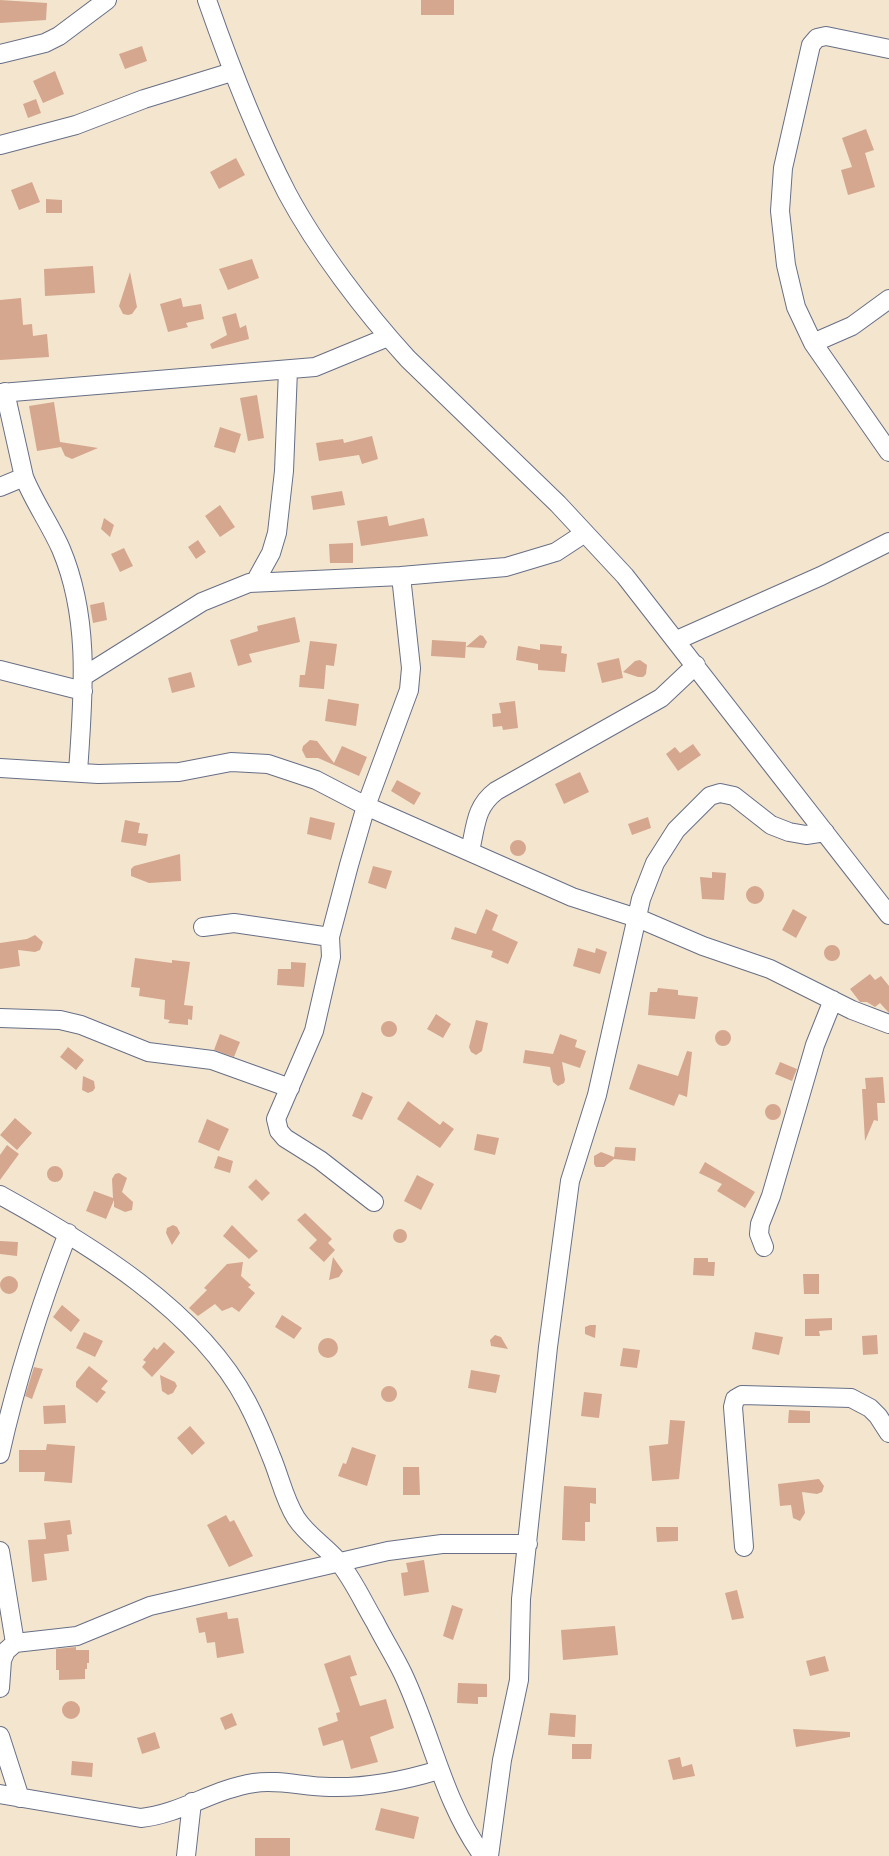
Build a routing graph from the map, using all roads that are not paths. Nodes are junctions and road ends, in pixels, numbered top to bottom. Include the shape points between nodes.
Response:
1 (108, 0) edge
2 (207, 0) edge
3 (889, 49) edge
4 (0, 54) edge
5 (232, 72) junction
6 (0, 145) edge
7 (889, 299) edge
8 (388, 337) junction
9 (813, 343) junction
10 (288, 370) junction
11 (3, 393) edge
12 (889, 452) edge
13 (24, 477) junction
14 (0, 487) edge
15 (585, 533) junction
16 (889, 542) edge
17 (401, 576) junction
18 (255, 582) junction
19 (678, 640) junction
20 (696, 665) junction
21 (0, 670) edge
22 (83, 683) junction
23 (0, 768) edge
24 (78, 772) junction
25 (366, 806) junction
26 (825, 832) junction
27 (470, 850) junction
28 (889, 915) edge
29 (636, 917) junction
30 (203, 926) dead end
31 (330, 937) junction
32 (833, 1000) junction
33 (0, 1018) edge
34 (889, 1024) edge
35 (290, 1088) junction
36 (0, 1195) edge
37 (374, 1202) dead end
38 (68, 1233) junction
39 (764, 1247) dead end
40 (889, 1433) edge
41 (0, 1454) edge
42 (528, 1544) junction
43 (744, 1547) dead end
44 (0, 1551) edge
45 (338, 1561) junction
46 (15, 1643) junction
47 (0, 1688) edge
48 (0, 1736) edge
49 (439, 1770) junction
50 (0, 1794) edge
51 (20, 1798) junction
52 (192, 1802) junction
53 (186, 1856) edge
54 (482, 1856) edge
55 (489, 1856) edge

1 - 4 street via 59,36 45,43
2 - 5 street
3 - 9 street via 826,36 817,38 811,45 805,65 783,168 780,211 786,265 796,307
5 - 6 street via 144,99 76,125
5 - 8 street via 288,195 314,237
7 - 9 street via 861,320
8 - 10 street via 315,367
8 - 15 street
9 - 12 street
10 - 11 street
10 - 18 street via 284,472 277,533 271,553
11 - 13 street
13 - 14 street
13 - 22 street via 61,549 81,620
15 - 17 street via 556,552 506,567
15 - 19 street via 626,576
16 - 19 street
17 - 18 street
17 - 25 street via 410,668 408,690
18 - 22 street via 202,602
19 - 20 street
20 - 26 street
20 - 27 street via 661,698 484,800
21 - 22 street
22 - 24 street
23 - 24 street
24 - 25 street via 179,772 231,762 268,764 316,780
25 - 27 street
25 - 31 street
26 - 28 street
26 - 29 street via 806,835 788,832 771,825 734,796 720,793 710,796 676,830 655,863
27 - 29 street via 572,897
29 - 32 street via 703,946 770,969
29 - 42 street via 598,1095 570,1180 548,1348
30 - 31 street via 234,923
31 - 35 street via 331,956 314,1031
32 - 34 street
32 - 39 street via 815,1044 760,1224 759,1234
33 - 35 street via 82,1024 148,1052 212,1060
35 - 37 street via 276,1120 279,1131
36 - 38 street
38 - 41 street via 29,1338
38 - 45 street via 164,1304 222,1362 250,1409 287,1503 298,1521
40 - 43 street via 870,1408 850,1398 742,1395 735,1398 733,1407
42 - 45 street via 442,1544
42 - 55 street via 521,1599 518,1680 502,1760
44 - 46 street
45 - 46 street via 150,1606 77,1636
45 - 49 street via 403,1674 430,1738
46 - 47 street via 2,1660
48 - 51 street
49 - 52 street via 406,1780 356,1786 254,1783
49 - 54 street via 450,1801
50 - 51 street
51 - 52 street via 141,1818 169,1812
52 - 53 street

